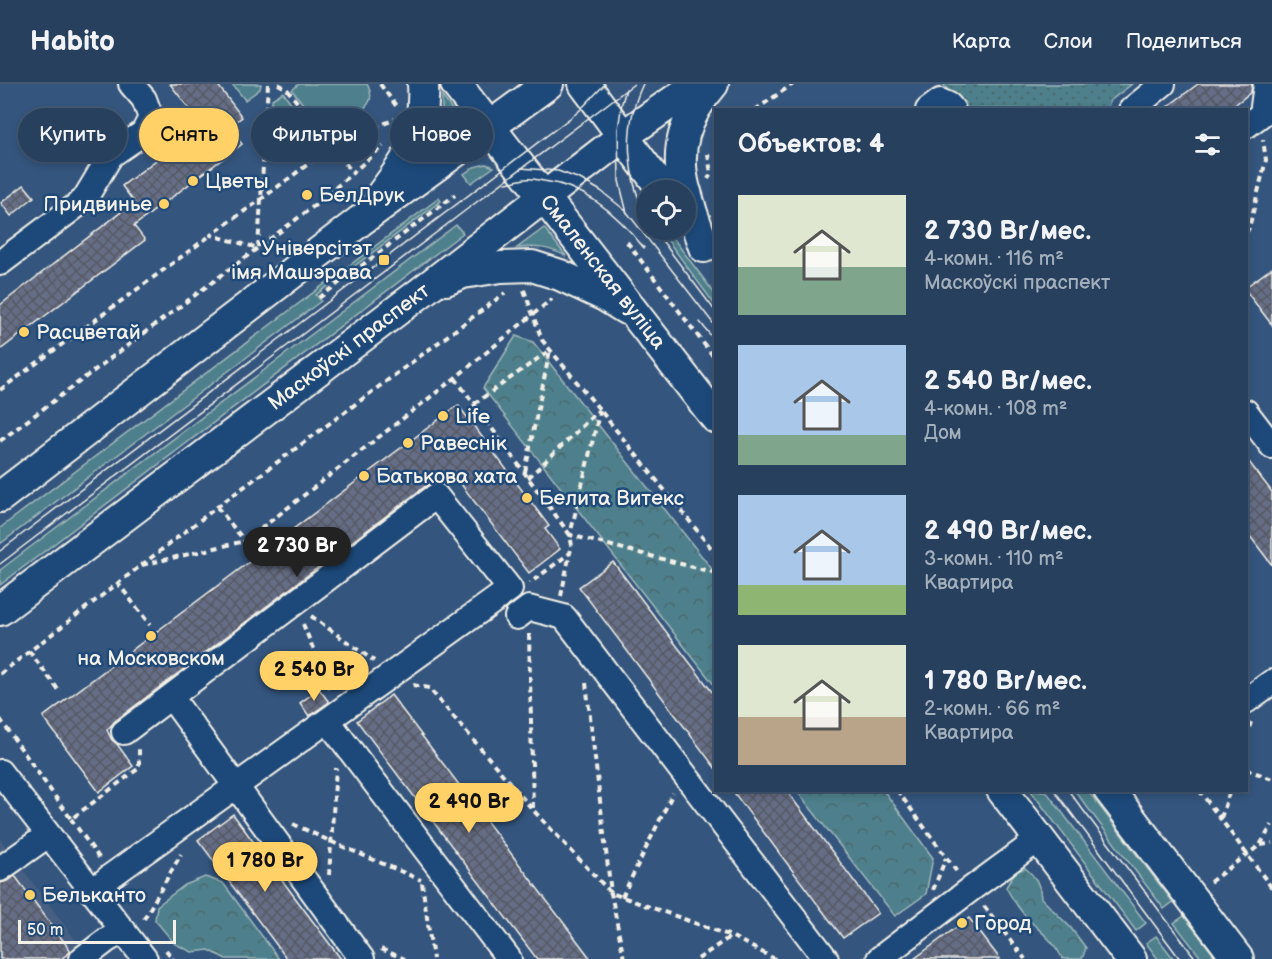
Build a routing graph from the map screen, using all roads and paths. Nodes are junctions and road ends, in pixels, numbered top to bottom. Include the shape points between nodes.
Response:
1 (131, 84) edge
2 (267, 84) edge
3 (279, 84) edge
4 (291, 84) edge
5 (380, 84) edge
6 (423, 84) edge
7 (456, 84) edge
8 (548, 84) edge
9 (584, 84) edge
10 (698, 84) edge
11 (713, 84) edge
12 (794, 84) edge
13 (1163, 84) edge
14 (1266, 84) edge
15 (286, 88) junction
16 (301, 108) edge
17 (397, 108) dead end
18 (474, 108) edge
19 (758, 108) edge
20 (931, 108) edge
21 (951, 108) edge
22 (1133, 108) edge
23 (493, 124) edge
24 (1248, 124) edge
25 (493, 132) edge
26 (623, 136) junction
27 (385, 144) dead end
28 (1266, 160) dead end
29 (311, 162) edge
30 (343, 162) edge
31 (441, 162) edge
32 (352, 173) junction
33 (656, 180) edge
34 (682, 180) edge
35 (455, 195) dead end
36 (545, 197) junction
37 (260, 200) junction
38 (696, 219) edge
39 (360, 221) junction
40 (1248, 230) edge
41 (211, 235) junction
42 (696, 235) edge
43 (627, 242) dead end
44 (258, 248) junction
45 (710, 254) edge
46 (0, 263) edge
47 (511, 288) dead end
48 (420, 293) junction
49 (558, 294) dead end
50 (319, 298) dead end
51 (532, 314) junction
52 (637, 315) junction
53 (550, 349) junction
54 (714, 357) edge
55 (455, 378) junction
56 (0, 390) edge
57 (474, 404) junction
58 (600, 410) junction
59 (714, 415) edge
60 (1248, 415) edge
61 (0, 441) edge
62 (1272, 446) edge
63 (525, 472) junction
64 (528, 478) junction
65 (0, 497) edge
66 (217, 507) junction
67 (570, 536) junction
68 (245, 541) junction
69 (714, 552) edge
70 (570, 553) junction
71 (257, 556) dead end
72 (140, 565) junction
73 (714, 572) edge
74 (117, 582) junction
75 (510, 589) junction
76 (294, 603) junction
77 (0, 610) edge
78 (523, 613) joint
79 (150, 625) dead end
80 (571, 627) junction
81 (29, 651) junction
82 (0, 674) edge
83 (392, 674) junction
84 (586, 682) dead end
85 (1272, 682) edge
86 (429, 688) dead end
87 (60, 692) dead end
88 (171, 697) junction
89 (1248, 698) edge
90 (0, 719) edge
91 (335, 723) junction
92 (131, 727) joint
93 (1248, 770) edge
94 (0, 772) edge
95 (683, 773) junction
96 (1272, 779) edge
97 (237, 786) junction
98 (1004, 792) edge
99 (1201, 792) edge
100 (1229, 792) edge
101 (1117, 793) edge
102 (533, 810) junction
103 (1221, 819) junction
104 (291, 823) dead end
105 (1272, 825) edge
106 (48, 835) junction
107 (415, 836) junction
108 (1039, 839) junction
109 (332, 842) junction
110 (1272, 843) edge
111 (1260, 845) junction
112 (185, 848) dead end
113 (1247, 853) junction
114 (947, 857) dead end
115 (0, 869) edge
116 (422, 880) junction
117 (1207, 885) dead end
118 (1272, 888) edge
119 (92, 892) junction
120 (611, 893) junction
121 (463, 897) junction
122 (622, 897) junction
123 (930, 898) dead end
124 (326, 909) junction
125 (134, 925) junction
126 (731, 936) junction
127 (82, 959) edge
128 (145, 959) edge
129 (362, 959) edge
130 (433, 959) edge
131 (509, 959) edge
132 (624, 959) edge
133 (698, 959) edge
134 (775, 959) edge
135 (826, 959) edge
136 (879, 959) edge
137 (1131, 959) edge
138 (1238, 959) edge

1 - 46 street via 144,99 151,118 143,134 111,155 84,200
2 - 37 path
3 - 15 path
4 - 15 path
5 - 17 path
6 - 39 main road via 424,110 409,156
7 - 18 main road, Смаленская вуліца
8 - 23 main road
9 - 26 main road
10 - 26 main road, Маскоўскі праспект
11 - 34 main road via 699,100 687,124
12 - 19 path
13 - 22 street
14 - 24 street via 1262,114
15 - 16 path
20 - 21 street via 940,101
25 - 36 main road, Смаленская вуліца
26 - 33 main road
26 - 36 main road, Маскоўскі праспект
27 - 32 path
28 - 40 path
29 - 37 path
30 - 32 path
31 - 39 main road
32 - 44 path
35 - 50 path
36 - 48 main road, Маскоўскі праспект
36 - 52 main road, Смаленская вуліца
37 - 41 path
37 - 44 path
38 - 45 main road
39 - 65 main road
41 - 44 path
41 - 56 path
42 - 45 main road
43 - 54 path
44 - 61 path
47 - 66 path
48 - 52 main road via 463,273 532,266 560,275
48 - 77 main road, Маскоўскі праспект
49 - 51 path
51 - 53 path
51 - 55 path
52 - 59 main road, Смаленская вуліца
53 - 57 path
53 - 58 path
53 - 63 path
55 - 57 path
55 - 68 path
57 - 63 path
58 - 64 path
58 - 67 path
58 - 69 path
60 - 62 street
63 - 64 path
64 - 67 path
66 - 68 path
66 - 72 path
67 - 70 path
67 - 73 path
68 - 71 path
68 - 72 path
70 - 75 path via 529,584
70 - 80 path via 561,596
72 - 74 path
74 - 79 path
74 - 81 path
75 - 76 street via 436,496
75 - 83 street
76 - 83 path
76 - 88 street
76 - 91 path
78 - 80 street via 564,617
78 - 102 path
80 - 95 street
81 - 82 path
81 - 87 path
83 - 91 street
84 - 120 path
85 - 89 street
86 - 102 path
88 - 92 street
88 - 97 street
90 - 92 path via 71,819 139,768
91 - 97 street
91 - 107 street
91 - 109 path
93 - 96 path
94 - 106 street
95 - 122 path
95 - 135 street
97 - 119 street
97 - 124 street
98 - 108 main road
99 - 103 path
100 - 103 path
101 - 138 main road
102 - 120 path
103 - 113 path
104 - 109 path
105 - 111 path
106 - 115 street
106 - 119 street
107 - 116 path
107 - 121 street
108 - 136 street
108 - 137 main road
109 - 116 path
109 - 124 path
110 - 111 path
111 - 113 path
112 - 125 path
113 - 117 path
113 - 118 path
114 - 123 path
116 - 121 path
116 - 130 path
119 - 125 street
120 - 122 path
120 - 132 path
121 - 131 street
122 - 126 path
124 - 129 street
125 - 127 street
125 - 128 street
126 - 133 path
126 - 134 path

